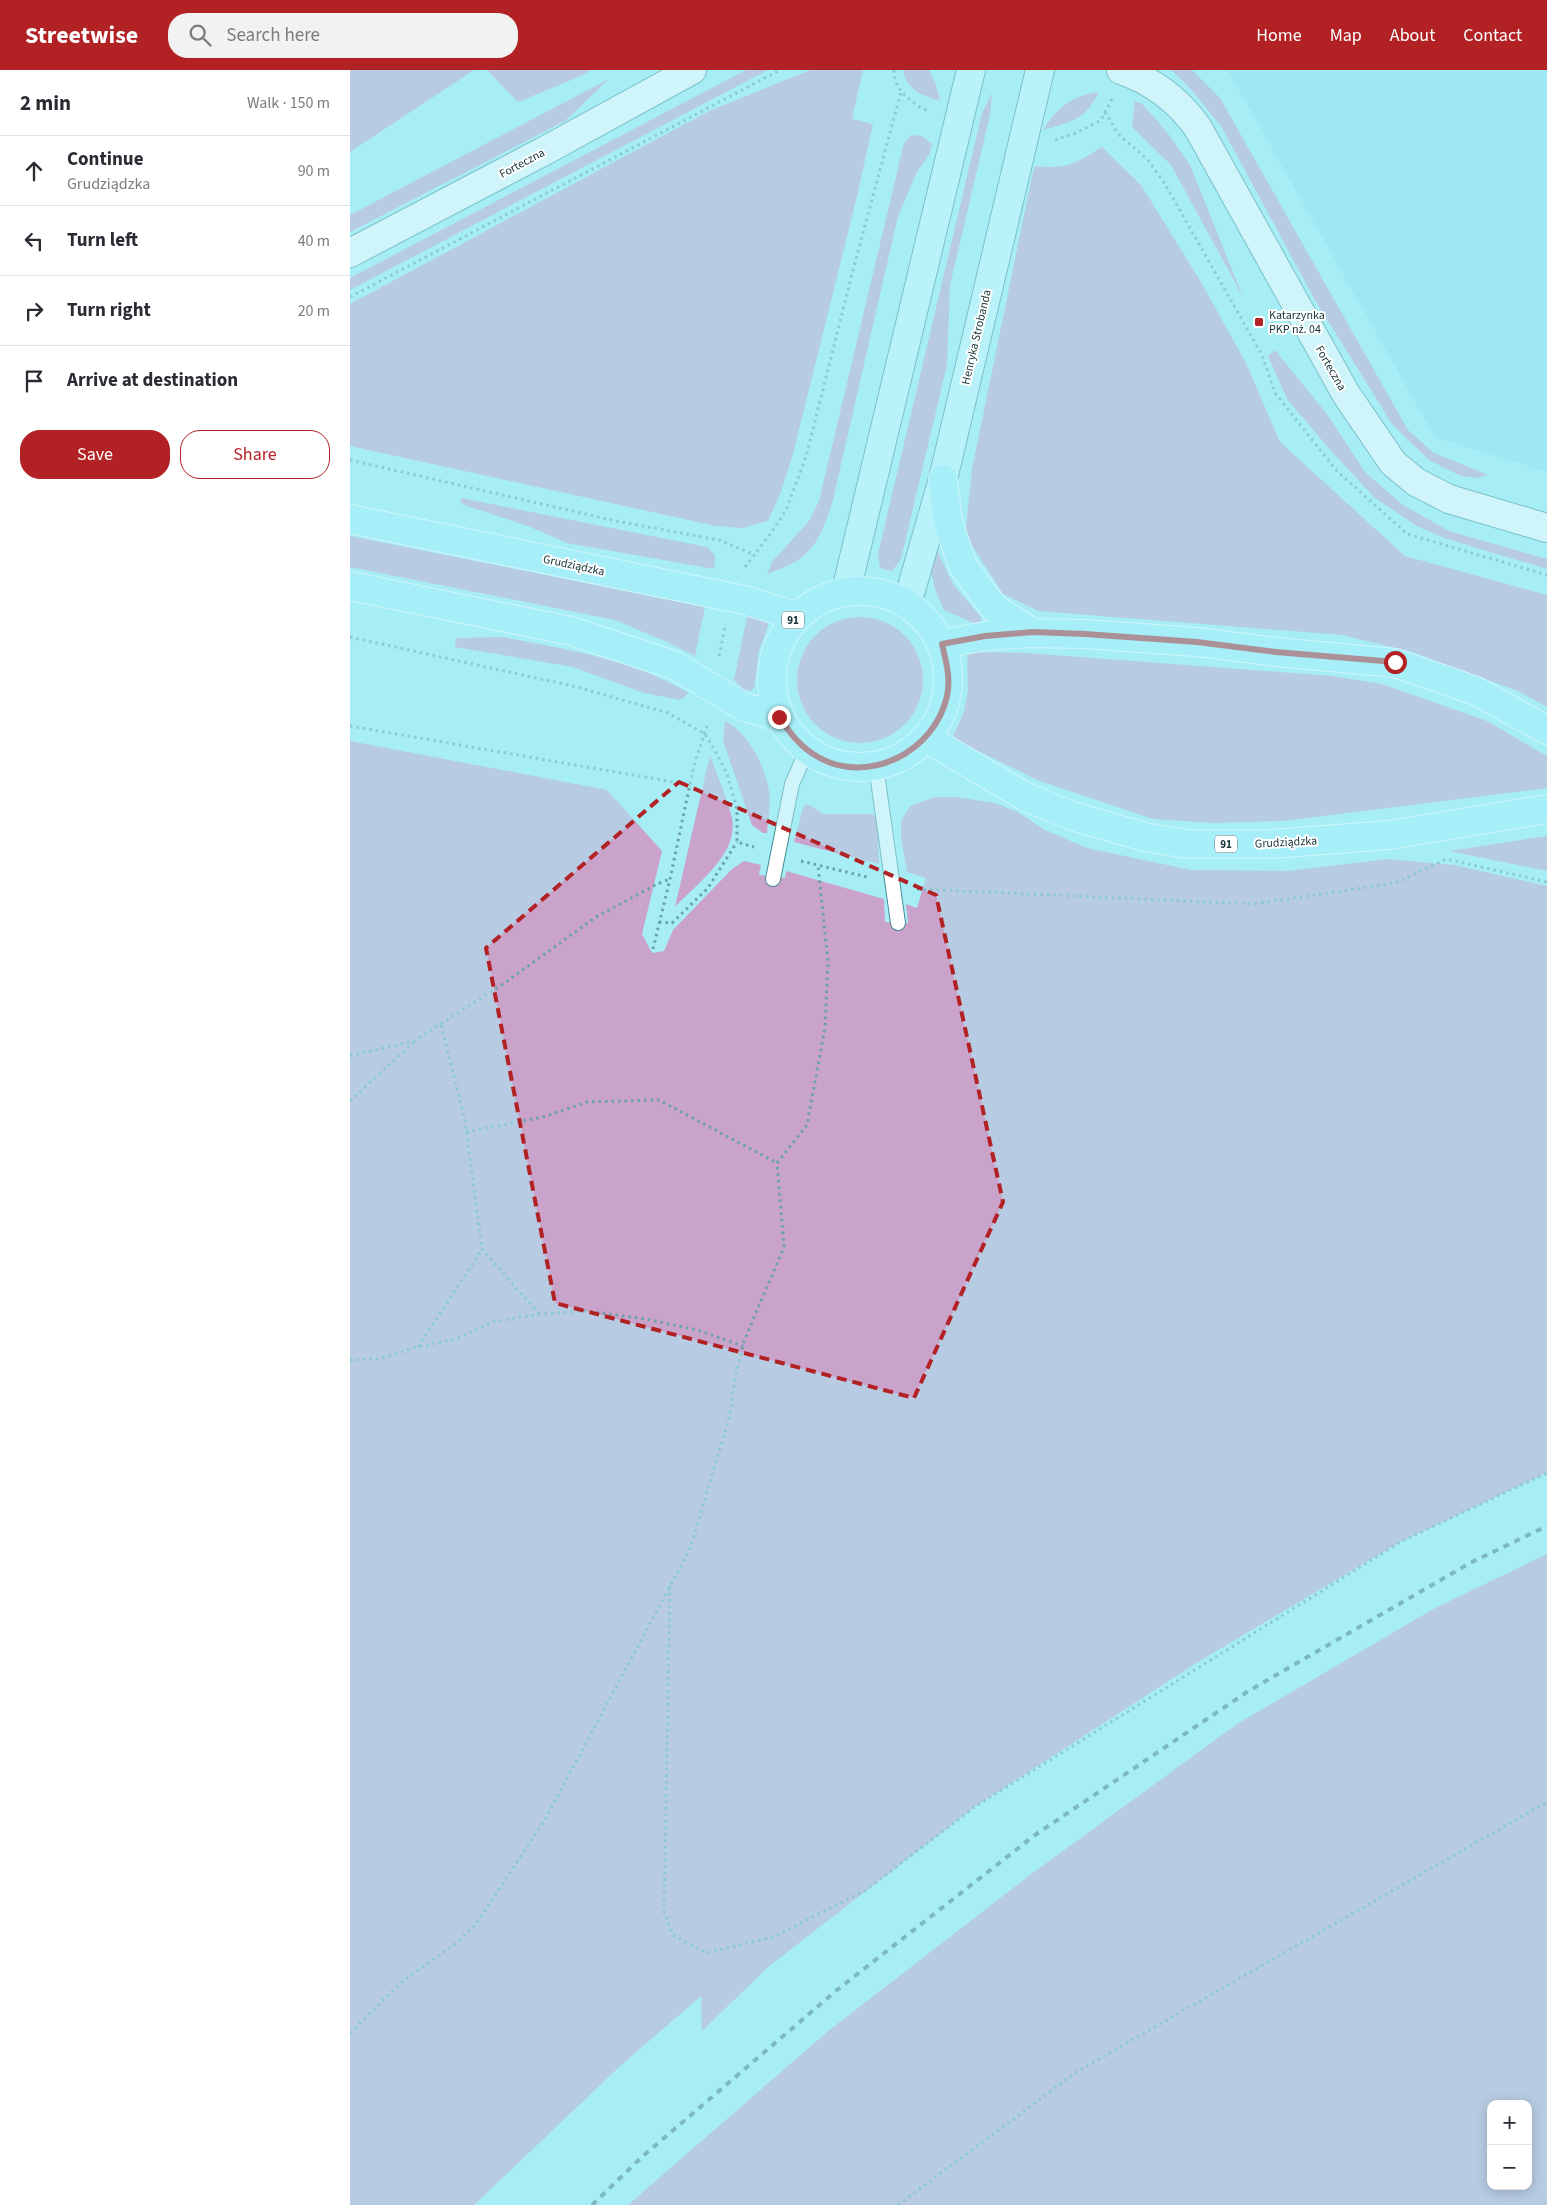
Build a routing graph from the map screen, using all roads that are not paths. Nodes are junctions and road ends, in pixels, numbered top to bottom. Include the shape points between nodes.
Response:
1 (692, 70) edge
2 (971, 70) edge
3 (1040, 70) edge
4 (1121, 70) edge
5 (350, 253) edge
6 (943, 479) junction
7 (350, 519) edge
8 (1547, 528) edge
9 (350, 586) edge
10 (846, 590) junction
11 (907, 604) junction
12 (796, 616) junction
13 (1033, 632) junction
14 (942, 644) junction
15 (779, 717) junction
16 (1547, 730) edge
17 (926, 738) junction
18 (807, 750) junction
19 (876, 766) junction
20 (1547, 809) edge
21 (774, 879) dead end
22 (898, 922) dead end

1 - 5 street, Forteczna via 548,150
2 - 10 street
3 - 6 street, Henryka Strobanda
4 - 8 street, Forteczna via 1155,86 1187,112 1341,386 1393,463 1416,482 1449,499
6 - 11 street, Henryka Strobanda
6 - 13 main road via 948,522 964,566 994,608
7 - 12 main road, Grudziądzka / 91 via 732,598
9 - 15 main road via 571,631 674,665 744,707
10 - 11 main road, 91 via 869,590
10 - 12 main road, 91 via 810,604
11 - 14 main road, 91 via 931,626
12 - 15 main road, 91 via 780,638 772,662 771,688
13 - 14 main road
13 - 16 main road via 1197,642 1395,662 1476,691
14 - 17 main road, 91 via 948,672 947,696 939,718
15 - 18 main road, 91 via 796,741
17 - 19 main road, 91 via 904,756
17 - 20 main road, Grudziądzka / 91 via 1024,796 1072,816 1145,837 1186,844 1272,844 1389,835
18 - 19 main road, 91 via 819,758 847,767
18 - 21 lane via 792,784
19 - 22 lane

